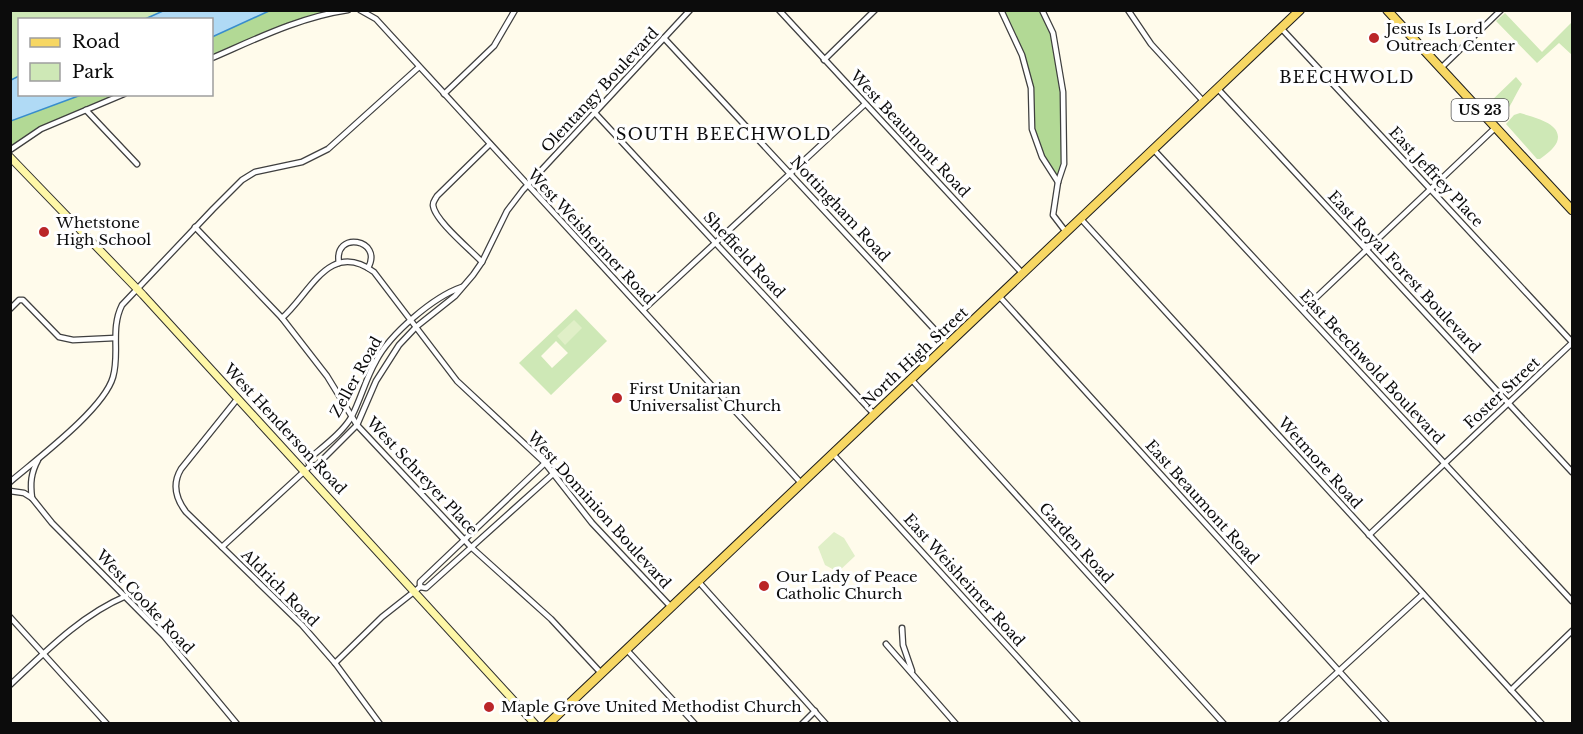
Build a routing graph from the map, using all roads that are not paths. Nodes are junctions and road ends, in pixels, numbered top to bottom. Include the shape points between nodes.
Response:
1 (348, 10) edge
2 (360, 10) edge
3 (515, 10) edge
4 (690, 10) edge
5 (779, 10) edge
6 (875, 10) edge
7 (1001, 10) edge
8 (1010, 10) edge
9 (1042, 10) edge
10 (1128, 10) edge
11 (1300, 10) edge
12 (1387, 10) edge
13 (1501, 10) edge
14 (1004, 16) junction
15 (1281, 28) junction
16 (664, 38) junction
17 (213, 58) edge
18 (824, 60) junction
19 (419, 67) junction
20 (1441, 68) junction
21 (1218, 89) junction
22 (444, 94) junction
23 (119, 96) edge
24 (1204, 102) junction
25 (865, 104) junction
26 (86, 110) junction
27 (595, 113) junction
28 (1496, 127) junction
29 (490, 144) junction
30 (10, 150) edge
31 (1154, 150) junction
32 (10, 157) edge
33 (137, 164) dead end
34 (790, 173) junction
35 (1058, 182) junction
36 (528, 185) junction
37 (1431, 189) junction
38 (1572, 210) edge
39 (1081, 219) junction
40 (195, 227) junction
41 (1066, 232) junction
42 (715, 243) junction
43 (1366, 250) junction
44 (483, 261) junction
45 (339, 263) junction
46 (368, 268) junction
47 (1023, 274) junction
48 (462, 287) junction
49 (136, 289) junction
50 (999, 296) junction
51 (10, 309) edge
52 (642, 310) junction
53 (1303, 310) junction
54 (282, 318) junction
55 (411, 320) junction
56 (416, 327) junction
57 (115, 338) junction
58 (1572, 343) edge
59 (948, 344) junction
60 (911, 379) junction
61 (238, 398) junction
62 (1509, 403) junction
63 (874, 414) junction
64 (351, 417) junction
65 (357, 425) junction
66 (833, 454) junction
67 (40, 456) junction
68 (545, 463) junction
69 (1445, 464) junction
70 (307, 468) junction
71 (1572, 472) edge
72 (554, 473) junction
73 (10, 482) edge
74 (801, 483) junction
75 (10, 491) edge
76 (32, 498) junction
77 (1369, 535) junction
78 (464, 539) junction
79 (222, 547) junction
80 (471, 547) junction
81 (698, 581) junction
82 (417, 589) junction
83 (1423, 594) junction
84 (126, 596) junction
85 (1572, 601) edge
86 (671, 607) junction
87 (10, 617) edge
88 (902, 628) dead end
89 (1572, 631) edge
90 (886, 644) dead end
91 (627, 649) junction
92 (44, 654) junction
93 (335, 663) junction
94 (1339, 670) junction
95 (601, 673) junction
96 (915, 676) junction
97 (10, 685) edge
98 (1511, 690) junction
99 (815, 711) junction
100 (107, 723) edge
101 (237, 723) edge
102 (380, 723) edge
103 (535, 723) edge
104 (548, 723) edge
105 (695, 723) edge
106 (802, 723) edge
107 (826, 723) edge
108 (957, 723) edge
109 (1078, 723) edge
110 (1224, 723) edge
111 (1281, 723) edge
112 (1387, 723) edge
113 (1542, 723) edge

1 - 17 street via 293,24
2 - 19 street, West Weisheimer Road via 376,19
3 - 22 street via 494,46
4 - 16 street, Olentangy Boulevard
5 - 18 street, West Beaumont Road
6 - 18 street
7 - 14 street
8 - 14 street
9 - 35 street via 1053,33 1063,92 1064,164
10 - 24 street via 1151,44
11 - 15 main road, North High Street
12 - 20 main road, US 23
13 - 20 street
14 - 35 street via 1022,55 1031,88 1032,129 1042,157
15 - 21 main road, North High Street
15 - 37 street, East Jeffrey Place
16 - 27 street, Olentangy Boulevard
16 - 34 street, Nottingham Road
18 - 25 street, West Beaumont Road
19 - 22 street, West Weisheimer Road
19 - 40 street via 328,149 302,162 255,172
20 - 28 main road, US 23
21 - 24 main road, North High Street
21 - 43 street, East Royal Forest Boulevard
22 - 29 street, West Weisheimer Road
23 - 26 street
24 - 31 main road, North High Street
25 - 34 street
25 - 47 street, West Beaumont Road
26 - 30 street via 41,129
26 - 33 street
27 - 36 street, Olentangy Boulevard
27 - 42 street, Sheffield Road
28 - 37 street
28 - 38 main road, US 23
29 - 36 street, West Weisheimer Road
29 - 44 street via 437,196 434,207 442,221
31 - 39 main road, North High Street
31 - 53 street, East Beechwold Boulevard
32 - 49 main road, West Henderson Road
34 - 42 street
34 - 59 street, Nottingham Road
35 - 41 street via 1053,214
36 - 44 street, Zeller Road via 507,211
36 - 52 street, West Weisheimer Road
37 - 43 street
37 - 58 street, East Jeffrey Place
39 - 41 main road, North High Street
39 - 77 street, Wetmore Road
40 - 49 street
40 - 54 street, West Schreyer Place
41 - 47 main road, North High Street
42 - 52 street
42 - 63 street, Sheffield Road
43 - 53 street
43 - 62 street, East Royal Forest Boulevard
44 - 48 street, Zeller Road
45 - 46 street, West Dominion Boulevard
45 - 46 street, West Dominion Boulevard via 340,250 350,242 360,242 369,249
45 - 54 street via 325,269
46 - 55 street, West Dominion Boulevard
47 - 50 main road, North High Street
48 - 55 street, Zeller Road
48 - 56 street, Zeller Road
49 - 57 street via 119,312
49 - 61 main road, West Henderson Road
50 - 59 main road, North High Street
50 - 94 street, East Beaumont Road
51 - 57 street via 23,300 55,335 64,339
52 - 74 street, West Weisheimer Road
53 - 69 street, East Beechwold Boulevard
54 - 64 street, West Schreyer Place via 327,376
55 - 56 street, West Dominion Boulevard
55 - 64 street, Zeller Road via 376,361
56 - 65 street, Zeller Road via 390,355
56 - 68 street, West Dominion Boulevard via 457,381
57 - 67 street via 116,363 106,391
58 - 62 street, Foster Street
59 - 60 main road, North High Street
60 - 63 main road, North High Street
60 - 110 street, Garden Road
61 - 70 main road, West Henderson Road
61 - 79 street, Aldrich Road via 175,481 181,505
62 - 69 street, Foster Street
62 - 71 street, East Royal Forest Boulevard
63 - 66 main road, North High Street
64 - 65 street, West Schreyer Place
64 - 70 street, Zeller Road via 310,458
65 - 70 street, Zeller Road via 317,465
65 - 78 street, West Schreyer Place
66 - 74 main road, North High Street
66 - 109 street, East Weisheimer Road
67 - 73 street
67 - 76 street via 31,476
68 - 72 street, West Dominion Boulevard
68 - 78 street
69 - 77 street, Foster Street
69 - 85 street, East Beechwold Boulevard
70 - 79 street, Zeller Road
70 - 82 main road, West Henderson Road
72 - 80 street
72 - 86 street, West Dominion Boulevard via 592,522
74 - 81 main road, North High Street
75 - 76 street
76 - 84 street, West Cooke Road
77 - 83 street, Wetmore Road
78 - 80 street, West Schreyer Place
78 - 82 street
79 - 93 street, Aldrich Road
80 - 82 street via 426,588
80 - 95 street, West Schreyer Place via 551,619
81 - 86 main road, North High Street
81 - 99 street
82 - 93 street via 382,616
82 - 103 main road, West Henderson Road
83 - 94 street
83 - 98 street, Wetmore Road
84 - 92 street via 91,615
84 - 101 street, West Cooke Road
86 - 91 main road, North High Street
87 - 92 street
88 - 96 street via 903,645
89 - 98 street
90 - 96 street
91 - 95 main road, North High Street
91 - 105 street
92 - 97 street
92 - 100 street
93 - 102 street, Aldrich Road
94 - 111 street
94 - 112 street, East Beaumont Road
95 - 104 main road, North High Street
96 - 108 street
98 - 113 street, Wetmore Road
99 - 106 street
99 - 107 street

